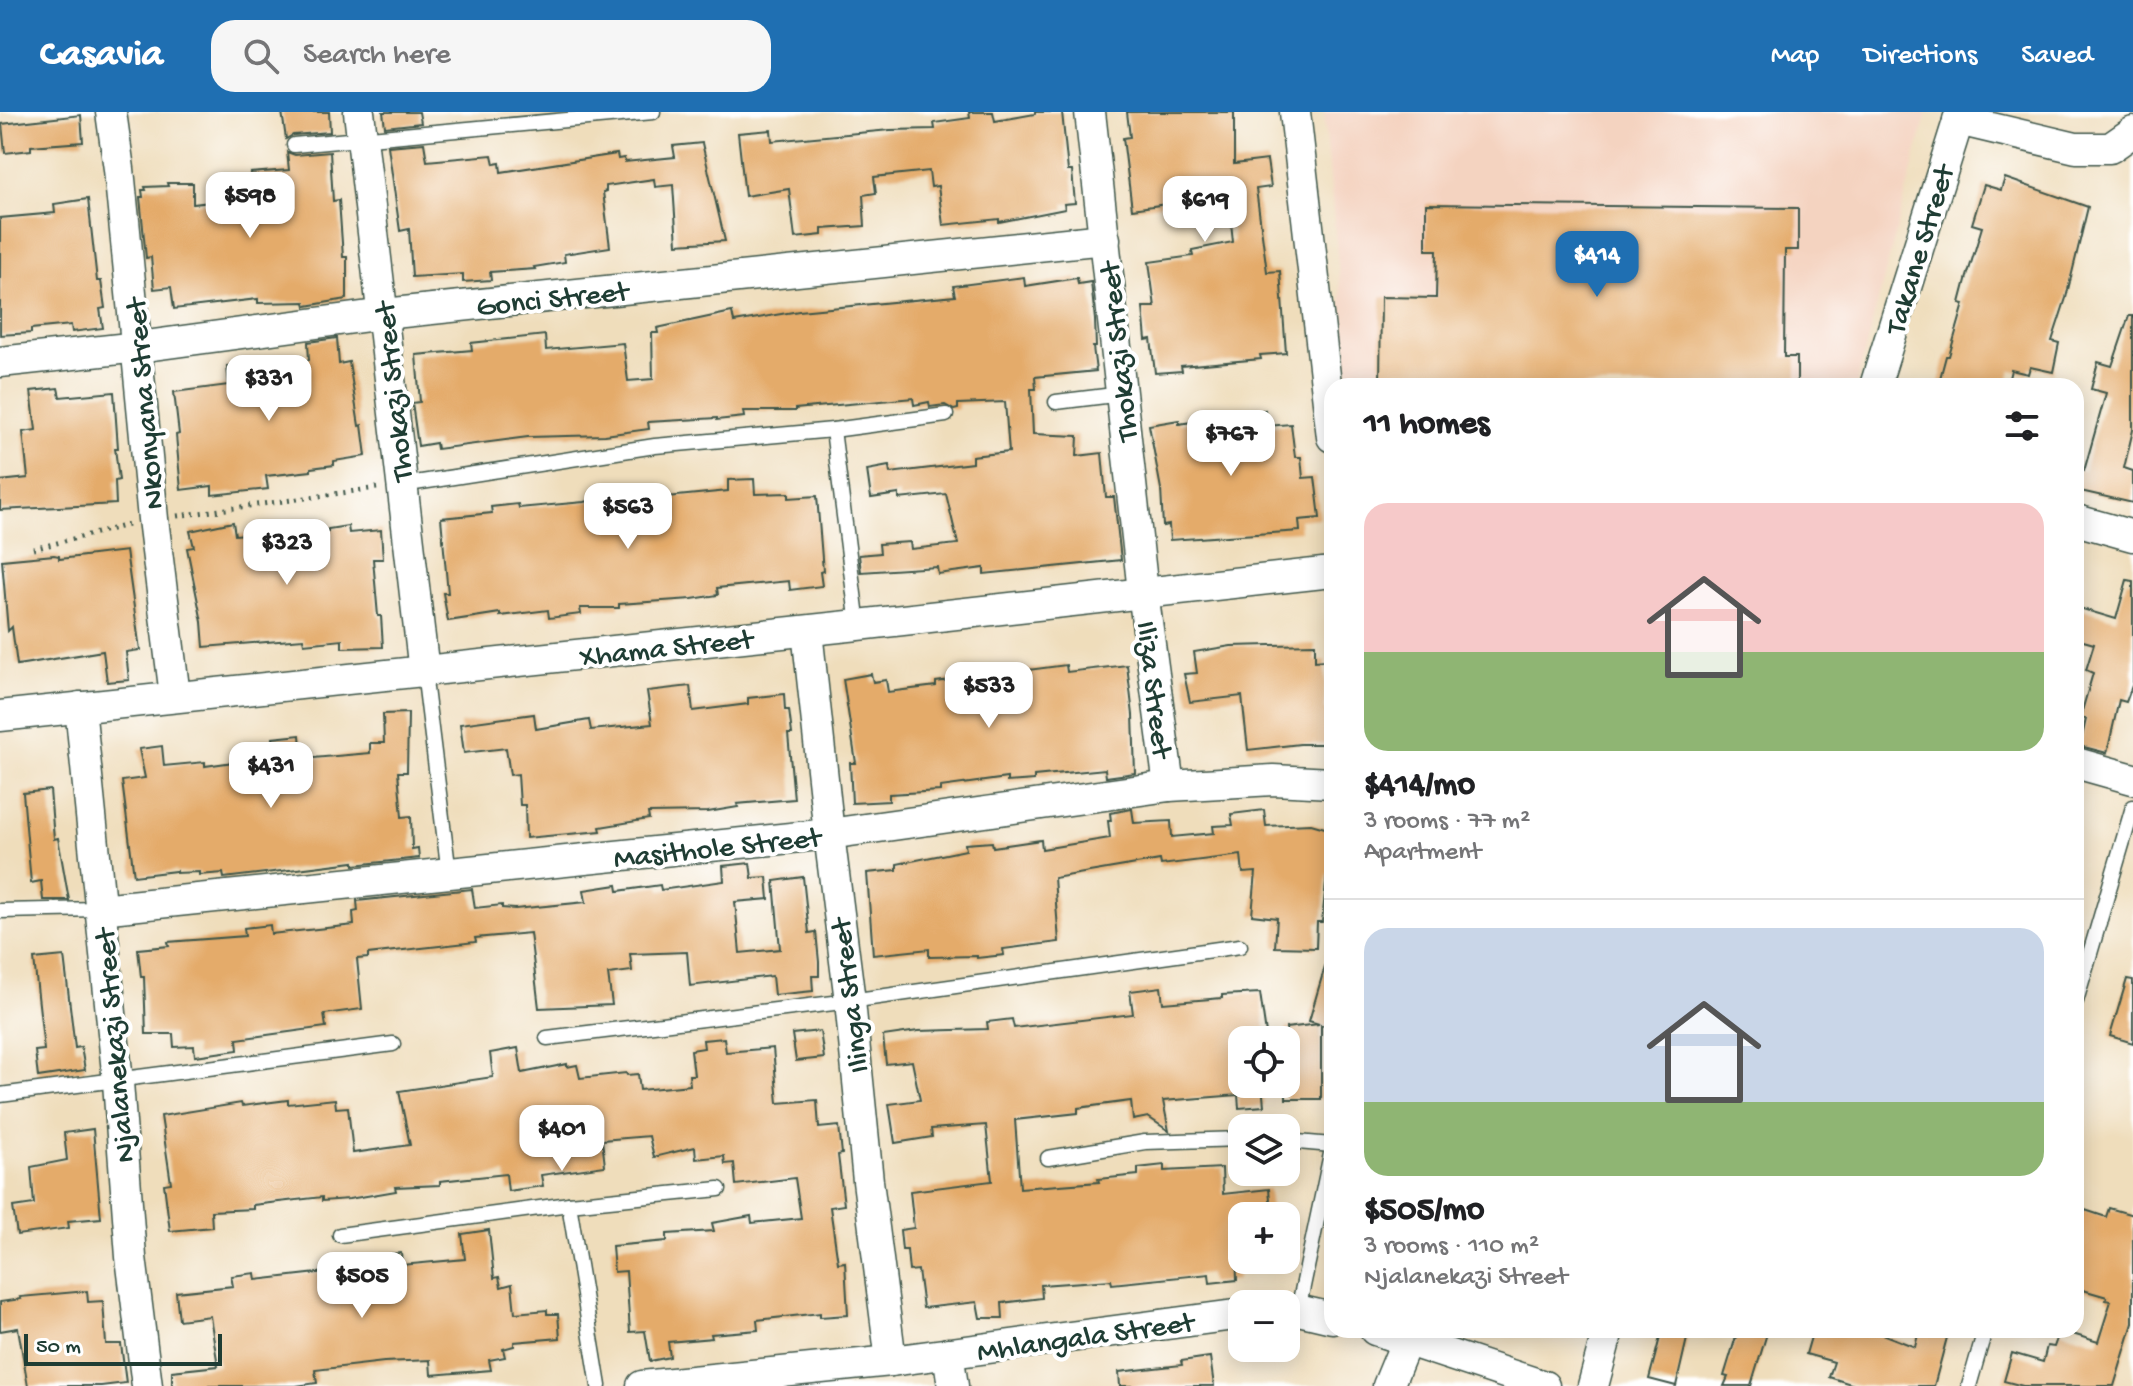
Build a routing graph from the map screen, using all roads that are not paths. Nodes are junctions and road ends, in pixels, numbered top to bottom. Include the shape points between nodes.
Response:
1 (111, 112) edge
2 (653, 112) edge
3 (1090, 112) edge
4 (1295, 112) edge
5 (1959, 116) edge
6 (361, 126) edge
7 (2133, 132) edge
8 (294, 145) dead end
9 (1105, 239) junction
10 (384, 314) junction
11 (138, 347) junction
12 (0, 362) edge
13 (1325, 378) edge
14 (1877, 378) edge
15 (1123, 394) junction
16 (1056, 402) dead end
17 (946, 415) dead end
18 (833, 430) junction
19 (402, 485) junction
20 (2084, 522) edge
21 (2133, 536) edge
22 (1324, 573) edge
23 (1143, 592) junction
24 (858, 625) junction
25 (807, 631) junction
26 (424, 672) junction
27 (175, 696) junction
28 (80, 707) junction
29 (0, 716) edge
30 (2084, 765) edge
31 (2133, 779) edge
32 (1324, 783) edge
33 (1169, 786) junction
34 (2133, 807) edge
35 (829, 834) junction
36 (449, 874) junction
37 (100, 909) junction
38 (0, 911) edge
39 (1240, 946) dead end
40 (2084, 974) edge
41 (850, 1001) junction
42 (547, 1038) dead end
43 (393, 1044) dead end
44 (118, 1082) junction
45 (0, 1095) edge
46 (1228, 1139) edge
47 (1300, 1143) edge
48 (1324, 1146) edge
49 (1048, 1158) dead end
50 (1324, 1180) edge
51 (719, 1189) dead end
52 (569, 1204) junction
53 (340, 1235) dead end
54 (1297, 1290) edge
55 (1300, 1312) edge
56 (1228, 1316) edge
57 (1324, 1316) edge
58 (1401, 1338) edge
59 (1606, 1338) edge
60 (1983, 1338) edge
61 (1407, 1340) junction
62 (948, 1353) junction
63 (891, 1361) junction
64 (147, 1386) edge
65 (599, 1386) edge
66 (642, 1386) edge
67 (953, 1386) edge
68 (1388, 1386) edge
69 (1544, 1386) edge
70 (1593, 1386) edge
71 (1969, 1386) edge

1 - 11 street, Nkonyana Street
2 - 6 lane
3 - 9 street, Thokazi Street
4 - 13 street
5 - 7 street via 2076,148 2110,148
5 - 14 street, Takane Street
6 - 8 lane
6 - 10 street, Thokazi Street
9 - 10 street, Gonci Street
9 - 15 street, Thokazi Street
10 - 11 street, Gonci Street
10 - 19 street, Thokazi Street
11 - 12 street, Gonci Street
11 - 27 street, Nkonyana Street
15 - 16 lane
15 - 23 street, Thokazi Street
17 - 18 lane
18 - 19 lane via 655,446
18 - 24 lane
19 - 26 street, Thokazi Street
20 - 21 street
22 - 23 street, Xhama Street
23 - 24 street, Xhama Street
23 - 33 street, Iliza Street
24 - 25 street, Xhama Street
25 - 26 street, Xhama Street
25 - 35 street, Ilinga Street
26 - 27 street, Xhama Street
26 - 36 lane
27 - 28 street, Xhama Street
28 - 29 street, Xhama Street
28 - 37 street, Njalanekazi Street
30 - 31 street
32 - 33 street, Masithole Street
33 - 35 street, Masithole Street
34 - 40 lane
35 - 36 street, Masithole Street
35 - 41 street, Ilinga Street
36 - 37 street, Masithole Street
37 - 38 lane
37 - 44 street, Njalanekazi Street
39 - 41 lane
41 - 42 lane
41 - 63 street, Ilinga Street
43 - 44 lane
44 - 45 lane
44 - 64 street, Njalanekazi Street
46 - 49 lane via 1145,1142
47 - 48 lane
50 - 54 lane
51 - 52 lane
52 - 53 lane
52 - 65 lane
55 - 57 street
56 - 62 street, Mhlangala Street
58 - 61 street
59 - 70 street
60 - 71 lane
61 - 68 street
61 - 69 street
62 - 63 street, Mhlangala Street
62 - 67 street
63 - 66 street, Mhlangala Street

